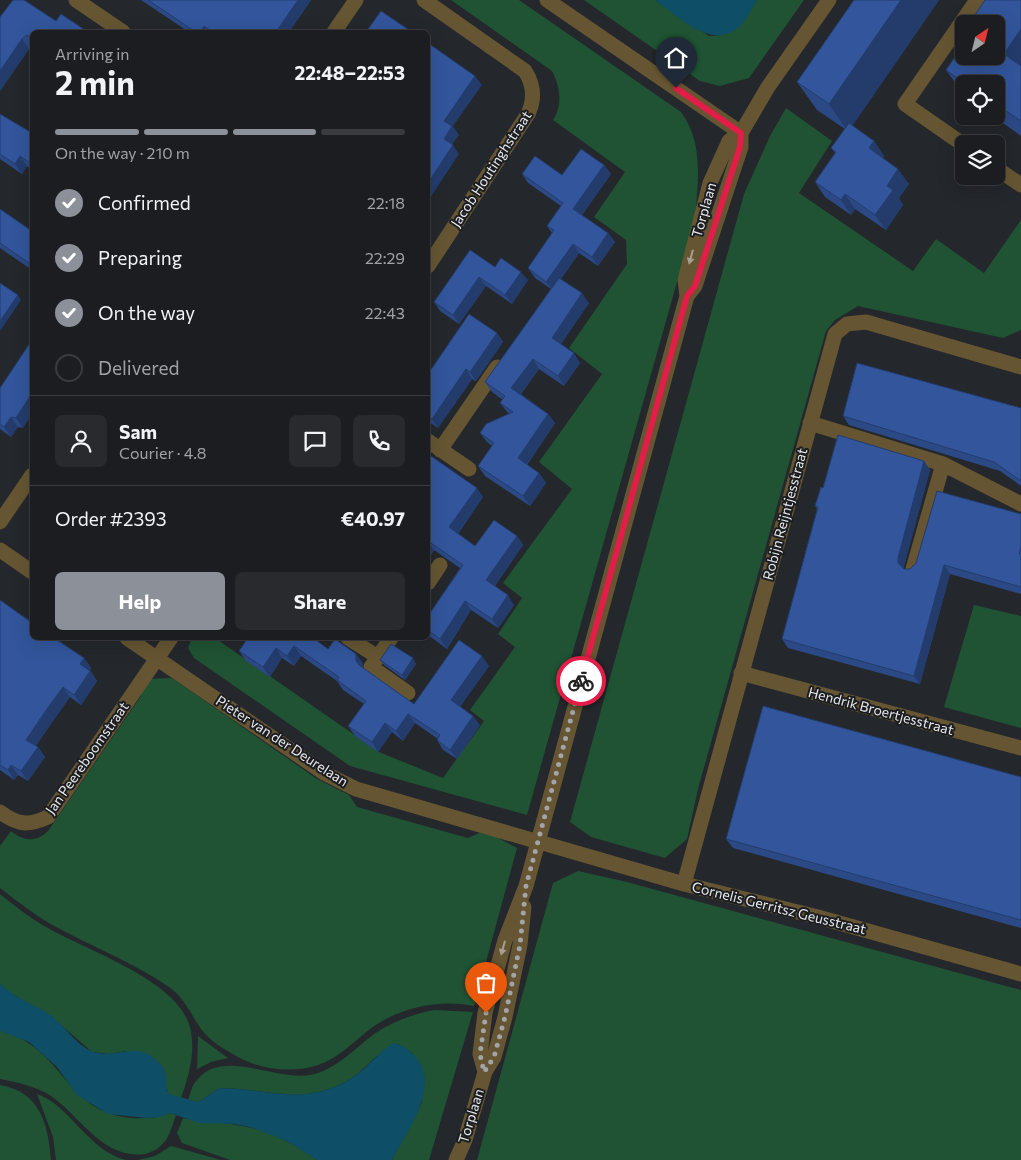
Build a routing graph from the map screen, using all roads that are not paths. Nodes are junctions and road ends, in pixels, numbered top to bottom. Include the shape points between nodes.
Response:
1 (76, 0) edge
2 (356, 0) edge
3 (424, 0) edge
4 (547, 0) edge
5 (829, 0) edge
6 (977, 0) edge
7 (120, 30) edge
8 (335, 30) edge
9 (741, 133) junction
10 (955, 139) edge
11 (1005, 174) edge
12 (1021, 185) edge
13 (430, 263) edge
14 (508, 351) edge
15 (1020, 364) edge
16 (810, 423) junction
17 (430, 442) edge
18 (440, 450) junction
19 (942, 464) junction
20 (469, 469) dead end
21 (30, 477) edge
22 (1021, 504) edge
23 (0, 522) edge
24 (0, 550) edge
25 (440, 565) dead end
26 (914, 569) edge
27 (30, 571) edge
28 (430, 580) edge
29 (131, 640) edge
30 (170, 640) edge
31 (351, 640) edge
32 (390, 640) edge
33 (157, 658) junction
34 (378, 658) junction
35 (741, 673) junction
36 (408, 692) dead end
37 (1021, 748) edge
38 (0, 812) edge
39 (537, 840) junction
40 (684, 884) junction
41 (1021, 974) edge
42 (456, 1160) edge

1 - 7 street
2 - 8 street
3 - 13 street, Jacob Houtinghstraat via 525,71 531,80 533,97 528,114
4 - 9 street
5 - 9 street, Torplaan via 768,87
6 - 10 street via 905,104
9 - 39 street, Torplaan via 740,147 701,268 695,286 687,296
11 - 12 street
14 - 18 street
15 - 16 street, Robijn Reijntjesstraat via 866,322 847,324 834,334
16 - 19 street
16 - 35 street, Robijn Reijntjesstraat
17 - 18 street
18 - 20 street
19 - 22 street
19 - 26 street
21 - 23 street
24 - 27 street
25 - 28 street
29 - 33 street, Pieter van der Deurelaan
30 - 33 street
31 - 34 street
32 - 34 street
33 - 38 street, Jan Peereboomstraat via 48,817 34,823 14,822
33 - 39 street, Pieter van der Deurelaan via 324,773 345,784
34 - 36 street via 371,667
35 - 37 street, Hendrik Broertjesstraat
35 - 40 street, Robijn Reijntjesstraat
39 - 40 street, Cornelis Gerritsz Geusstraat
39 - 42 street, Torplaan via 486,1013 480,1054 484,1072 465,1140
40 - 41 street, Cornelis Gerritsz Geusstraat via 818,917

